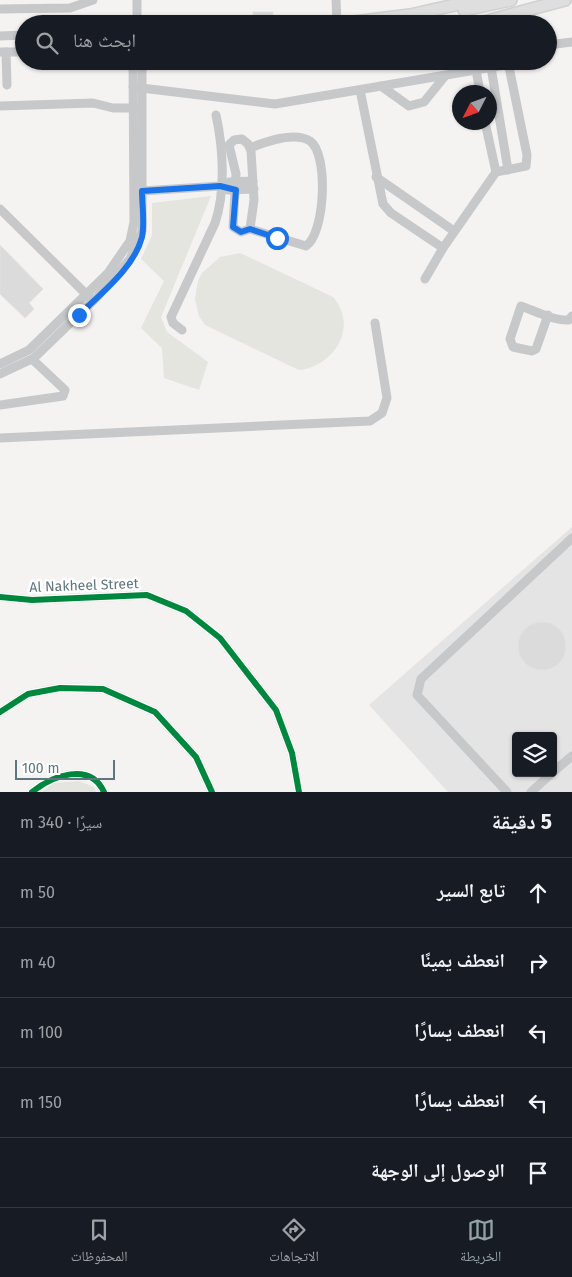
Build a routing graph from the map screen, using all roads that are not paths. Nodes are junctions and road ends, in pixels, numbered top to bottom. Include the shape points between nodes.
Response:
1 (94, 0) edge
2 (137, 0) edge
3 (336, 0) edge
4 (477, 0) edge
5 (511, 0) edge
6 (565, 0) edge
7 (0, 9) edge
8 (137, 15) edge
9 (337, 15) edge
10 (410, 15) joint
11 (509, 15) edge
12 (0, 36) edge
13 (15, 36) edge
14 (572, 42) edge
15 (557, 44) edge
16 (3, 52) edge
17 (134, 70) edge
18 (140, 70) edge
19 (476, 70) joint
20 (491, 70) edge
21 (510, 70) edge
22 (445, 76) junction
23 (7, 85) dead end
24 (479, 85) edge
25 (381, 86) junction
26 (137, 87) junction
27 (360, 90) junction
28 (0, 106) edge
29 (137, 108) junction
30 (216, 115) dead end
31 (487, 130) edge
32 (250, 148) junction
33 (508, 170) junction
34 (496, 172) junction
35 (376, 178) junction
36 (253, 185) junction
37 (220, 186) junction
38 (236, 186) junction
39 (142, 191) junction
40 (0, 209) edge
41 (250, 229) junction
42 (454, 232) junction
43 (443, 248) junction
44 (425, 279) dead end
45 (90, 298) junction
46 (548, 316) junction
47 (572, 316) edge
48 (375, 323) dead end
49 (182, 330) dead end
50 (32, 359) junction
51 (0, 364) edge
52 (0, 374) edge
53 (0, 405) edge
54 (0, 438) edge
55 (572, 538) edge
56 (0, 597) edge
57 (0, 712) edge
58 (572, 756) edge
59 (557, 769) edge
60 (548, 777) edge
61 (32, 792) edge
62 (104, 792) edge
63 (212, 792) edge
64 (299, 792) edge
65 (507, 792) edge
66 (531, 792) edge

1 - 7 street via 70,8
2 - 8 street
3 - 9 street
4 - 10 main road
5 - 10 main road via 456,12
6 - 11 main road
12 - 13 street
14 - 15 street
16 - 23 street
17 - 26 street
18 - 26 street
19 - 22 street
19 - 24 street
20 - 33 street
21 - 33 street via 527,155 526,166
22 - 25 street
22 - 25 street via 424,102 409,106
25 - 27 street
26 - 27 street via 275,104
26 - 29 street
27 - 35 street
28 - 29 street via 93,103 112,108
29 - 39 street
29 - 45 street via 133,235
30 - 37 street via 220,138
31 - 34 street
32 - 36 street
32 - 38 street via 242,139 229,145
32 - 41 street via 278,139 306,139 314,147 322,181 319,222 312,242 306,246 298,245
33 - 34 street
34 - 42 street
35 - 42 street
35 - 43 street via 383,204 388,210
36 - 38 street
36 - 41 street
37 - 38 street
37 - 39 street
37 - 49 street via 215,223 171,317
38 - 41 street via 233,227 241,232
39 - 45 street via 142,231 138,245 114,279
40 - 45 street
42 - 43 street
43 - 44 street
45 - 50 street
45 - 51 street via 29,350
46 - 46 street via 536,349 532,351 513,346 510,339 521,306
46 - 47 street via 566,320
48 - 54 street via 387,398 382,413 370,421
50 - 52 street
50 - 53 street via 66,390 63,396
55 - 65 street via 421,678 418,695
56 - 64 street, Al Nakheel Street via 32,600 147,595 186,611 220,638 276,710 292,753
57 - 63 street via 28,694 60,688 104,689 155,712 196,757
58 - 59 street
60 - 66 street
61 - 62 street via 47,780 66,775 88,775 99,783

